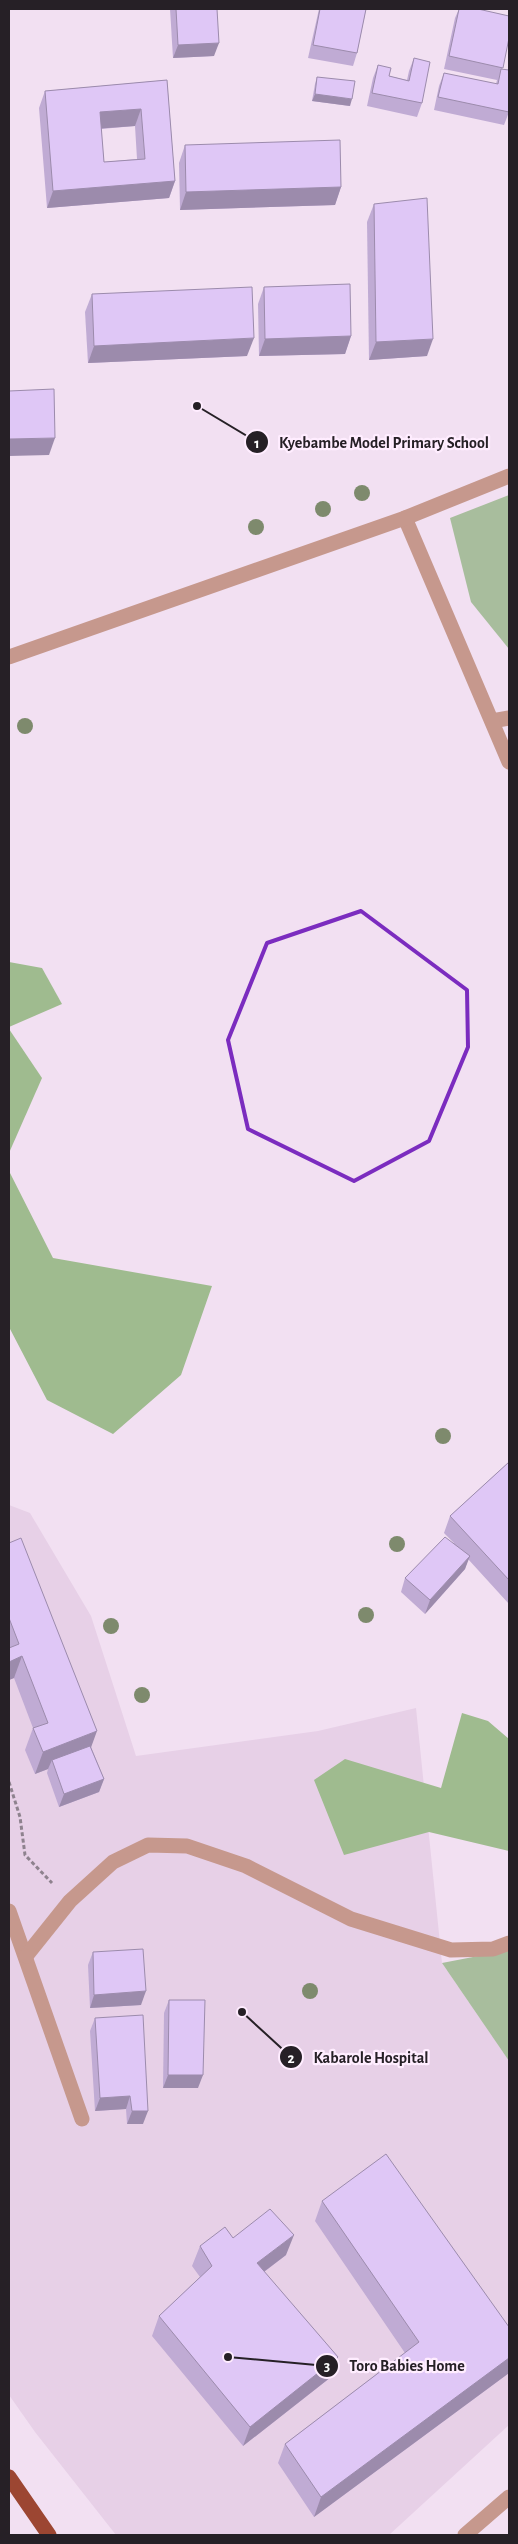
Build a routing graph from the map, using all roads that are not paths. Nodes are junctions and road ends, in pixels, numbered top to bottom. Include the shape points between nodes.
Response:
1 (509, 476) edge
2 (406, 518) junction
3 (9, 658) edge
4 (509, 718) edge
5 (492, 721) junction
6 (509, 762) edge
7 (9, 1911) edge
8 (509, 1943) edge
9 (26, 1956) junction
10 (82, 2119) dead end
11 (9, 2477) edge
12 (509, 2497) edge
13 (49, 2535) edge
14 (465, 2535) edge

1 - 2 street
2 - 3 street
2 - 5 street
4 - 5 street
5 - 6 street
7 - 9 street
8 - 9 street via 493,1949 451,1950 351,1919 246,1866 187,1846 148,1845 113,1862 70,1901
9 - 10 street
11 - 13 highway
12 - 14 street

